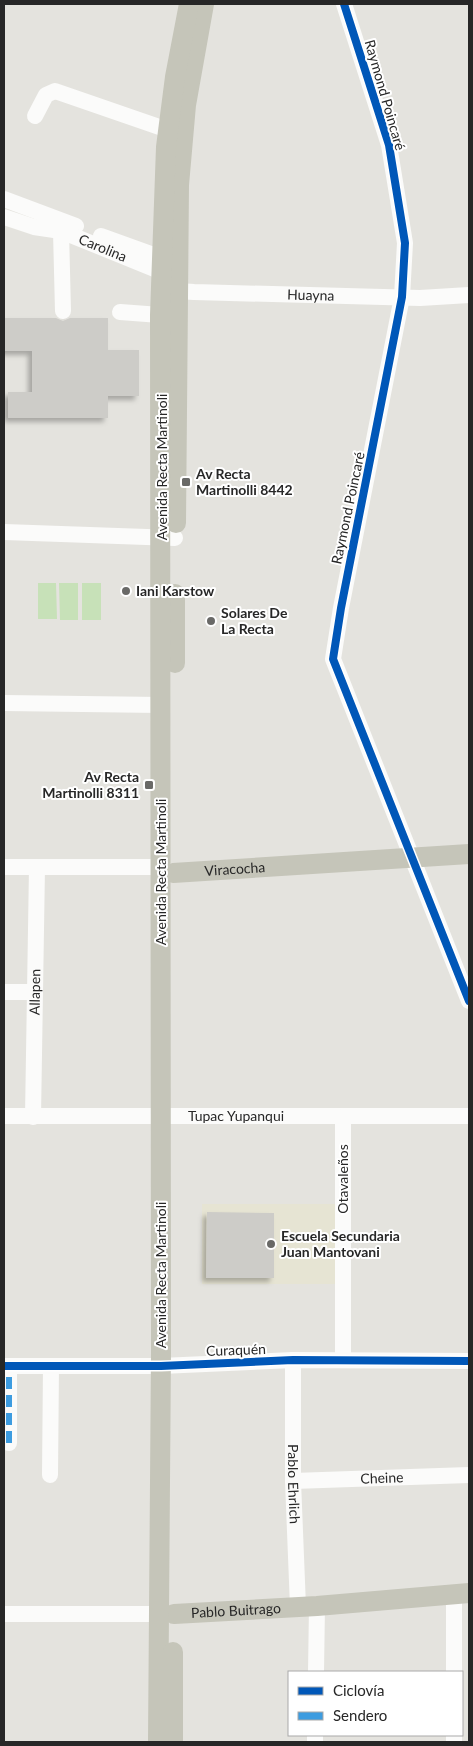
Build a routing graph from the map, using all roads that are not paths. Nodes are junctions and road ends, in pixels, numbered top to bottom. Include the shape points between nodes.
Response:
1 (191, 4) edge
2 (344, 4) edge
3 (35, 116) dead end
4 (168, 130) junction
5 (9, 201) edge
6 (6, 218) edge
7 (63, 227) junction
8 (170, 269) junction
9 (469, 295) edge
10 (402, 298) junction
11 (63, 311) dead end
12 (120, 312) dead end
13 (160, 315) junction
14 (4, 532) edge
15 (169, 538) junction
16 (4, 703) edge
17 (161, 704) junction
18 (469, 854) edge
19 (412, 858) junction
20 (4, 867) edge
21 (36, 867) junction
22 (167, 870) junction
23 (4, 992) edge
24 (34, 992) junction
25 (469, 1001) edge
26 (4, 1116) edge
27 (33, 1116) junction
28 (469, 1116) edge
29 (167, 1117) junction
30 (343, 1117) junction
31 (294, 1360) junction
32 (343, 1360) junction
33 (469, 1361) edge
34 (167, 1365) junction
35 (6, 1366) edge
36 (51, 1366) junction
37 (9, 1444) dead end
38 (469, 1475) edge
39 (50, 1476) dead end
40 (293, 1481) junction
41 (462, 1593) edge
42 (307, 1607) junction
43 (4, 1614) edge
44 (167, 1614) junction
45 (316, 1671) edge
46 (454, 1671) edge
47 (158, 1742) edge
48 (173, 1742) edge

1 - 4 main road, Avenida Recta Martinoli via 175,77
1 - 8 main road, Avenida Recta Martinoli via 186,105
2 - 10 street, Raymond Poincaré via 389,145 405,243
3 - 4 street via 46,95 55,91
4 - 8 main road, Avenida Recta Martinoli
5 - 7 street, Carolina
6 - 7 street, Carolina via 34,227
7 - 8 street, Carolina
7 - 11 street
8 - 10 street, Huayna
8 - 13 main road, Avenida Recta Martinoli
8 - 15 main road, Avenida Recta Martinoli via 178,362
9 - 10 street, Huayna
10 - 19 street, Raymond Poincaré via 333,658
12 - 13 street
13 - 15 main road, Avenida Recta Martinoli
14 - 15 street
15 - 17 main road, Avenida Recta Martinoli
15 - 22 main road, Avenida Recta Martinoli
16 - 17 street
17 - 22 main road, Avenida Recta Martinoli
18 - 19 main road, Viracocha
19 - 22 main road, Viracocha
19 - 25 street, Raymond Poincaré
20 - 21 street, Viracocha
21 - 22 street, Viracocha
21 - 24 street, Allapen
22 - 29 main road, Avenida Recta Martinoli
23 - 24 street
24 - 27 street, Allapen
26 - 27 street, Tupac Yupanqui
27 - 29 street, Tupac Yupanqui
28 - 30 street, Tupac Yupanqui
29 - 30 street, Tupac Yupanqui
29 - 34 main road, Avenida Recta Martinoli
30 - 32 street, Otavaleños
31 - 32 street, Curaquén
31 - 34 street, Curaquén
31 - 40 street, Pablo Ehrlich
32 - 33 street, Curaquén
34 - 36 street, Curaquén
34 - 44 main road, Avenida Recta Martinoli
35 - 36 street, Curaquén
35 - 37 street
36 - 39 street
38 - 40 street, Cheine
40 - 42 street, Pablo Ehrlich
41 - 42 main road, Pablo Buitrago
41 - 46 street
42 - 44 main road, Pablo Buitrago
42 - 45 street, Pablo Ehrlich
43 - 44 street, Pablo Buitrago
44 - 47 main road, Avenida Recta Martinoli
44 - 48 main road, Avenida Recta Martinoli

